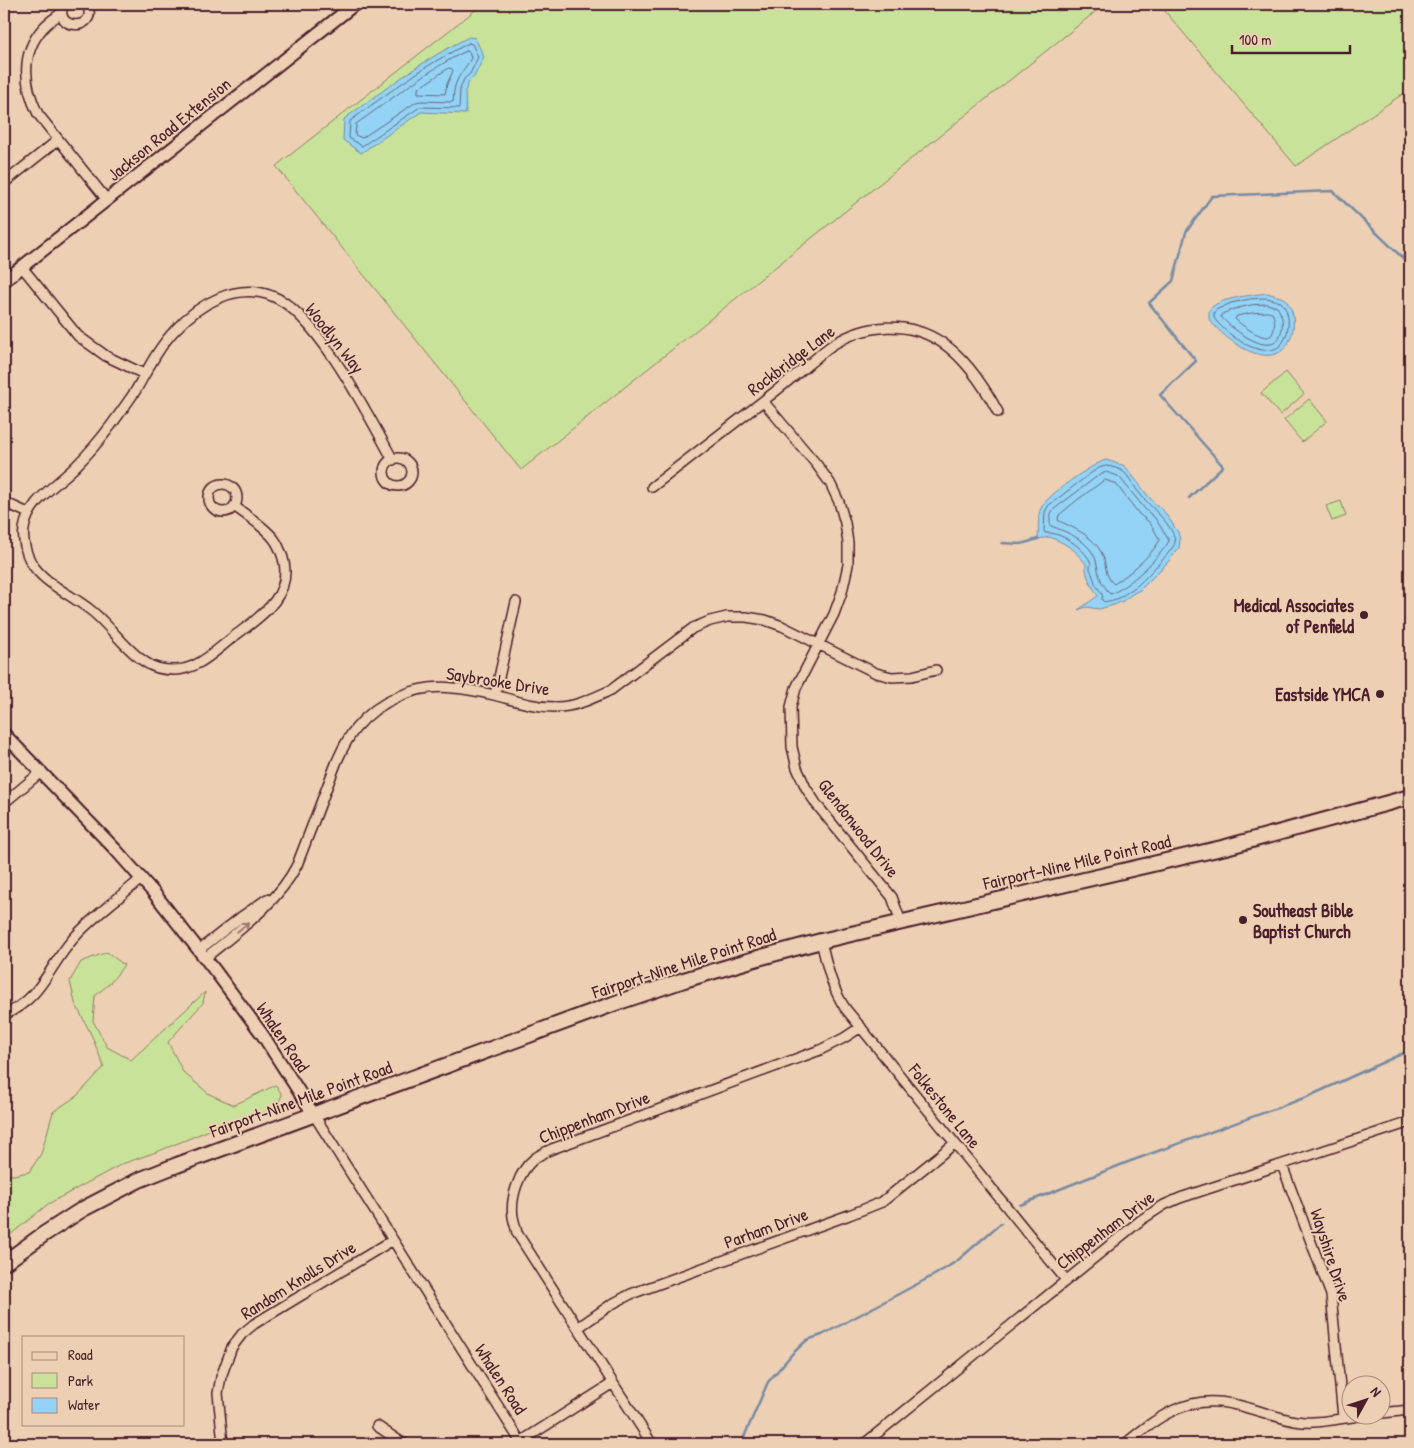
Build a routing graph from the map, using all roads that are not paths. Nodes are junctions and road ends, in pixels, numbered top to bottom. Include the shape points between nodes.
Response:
1 (64, 4) edge
2 (87, 4) edge
3 (355, 4) edge
4 (61, 13) junction
5 (58, 140) junction
6 (4, 183) edge
7 (107, 200) junction
8 (22, 266) junction
9 (4, 281) edge
10 (144, 374) junction
11 (763, 401) junction
12 (998, 412) dead end
13 (393, 460) dead end
14 (652, 487) dead end
15 (4, 502) edge
16 (234, 506) dead end
17 (28, 513) junction
18 (516, 602) dead end
19 (818, 645) junction
20 (936, 670) dead end
21 (495, 695) junction
22 (4, 734) edge
23 (41, 772) junction
24 (1410, 797) edge
25 (4, 803) edge
26 (142, 878) junction
27 (902, 922) junction
28 (821, 941) junction
29 (202, 954) junction
30 (4, 1015) edge
31 (861, 1027) junction
32 (314, 1115) junction
33 (1410, 1122) edge
34 (954, 1144) junction
35 (1282, 1165) junction
36 (393, 1240) junction
37 (4, 1263) edge
38 (1066, 1280) junction
39 (579, 1328) junction
40 (613, 1383) junction
41 (1342, 1406) edge
42 (1410, 1410) edge
43 (1392, 1412) edge
44 (1342, 1417) edge
45 (377, 1426) dead end
46 (521, 1443) edge
47 (223, 1444) edge
48 (404, 1444) edge
49 (652, 1444) edge
50 (864, 1444) edge
51 (1126, 1444) edge

1 - 4 street
2 - 4 street via 88,17 78,25 69,24
3 - 7 street, Jackson Road Extension
4 - 5 street via 42,28 35,39 30,49 26,77 38,114
5 - 6 street
5 - 7 street
7 - 8 street, Jackson Road Extension
8 - 9 street, Jackson Road Extension
8 - 10 street via 78,336 106,356
10 - 13 street, Woodlyn Way via 166,340 188,317 213,300 242,292 271,295 284,302 309,326 332,357
10 - 17 street, Woodlyn Way via 125,406 92,449
11 - 12 street, Rockbridge Lane via 832,345 857,333 886,326 908,328 942,342 973,374
11 - 14 street, Rockbridge Lane
11 - 19 street, Glendonwood Drive via 830,483 845,522 848,565 834,614
15 - 17 street
16 - 17 street via 275,540 285,566 282,589 268,609 204,660 192,667 173,670 156,668 145,662 94,613 34,567 24,544
18 - 21 street
19 - 20 street, Saybrooke Drive via 876,673 892,677
19 - 21 street, Saybrooke Drive via 765,620 727,617 693,628 612,690 583,702 570,706 541,706
19 - 27 street, Glendonwood Drive via 796,688 791,707 792,747 797,768 817,805 892,897
21 - 29 street, Saybrooke Drive via 453,688 417,690 398,696 368,716 344,745 289,880 282,890 242,917
22 - 23 street, Whalen Road
23 - 25 street
23 - 26 street, Whalen Road
24 - 27 main road, Fairport-Nine Mile Point Road via 1226,847
26 - 29 street, Whalen Road
26 - 30 street via 71,941 32,997
27 - 28 main road, Fairport-Nine Mile Point Road
28 - 31 street, Folkestone Lane via 835,993
28 - 32 main road, Fairport-Nine Mile Point Road via 613,1004
29 - 32 street, Whalen Road via 262,1034
31 - 34 street, Folkestone Lane
31 - 39 street, Chippenham Drive via 820,1050 552,1149 529,1164 514,1194 513,1217 517,1233
32 - 36 street, Whalen Road
32 - 37 main road, Fairport-Nine Mile Point Road via 139,1180 68,1218
33 - 35 street, Chippenham Drive
34 - 38 street, Folkestone Lane
34 - 39 street, Parham Drive via 882,1202 631,1294
35 - 38 street, Chippenham Drive via 1164,1205
35 - 41 street, Wayshire Drive via 1333,1303
36 - 46 street, Whalen Road
36 - 47 street, Random Knolls Drive via 242,1334 232,1347 220,1378 218,1393
38 - 50 street, Chippenham Drive
39 - 40 street, Chippenham Drive
40 - 46 street
40 - 49 street, Chippenham Drive
42 - 43 street
44 - 51 street via 1296,1421 1233,1404 1198,1402 1167,1413
45 - 48 street

